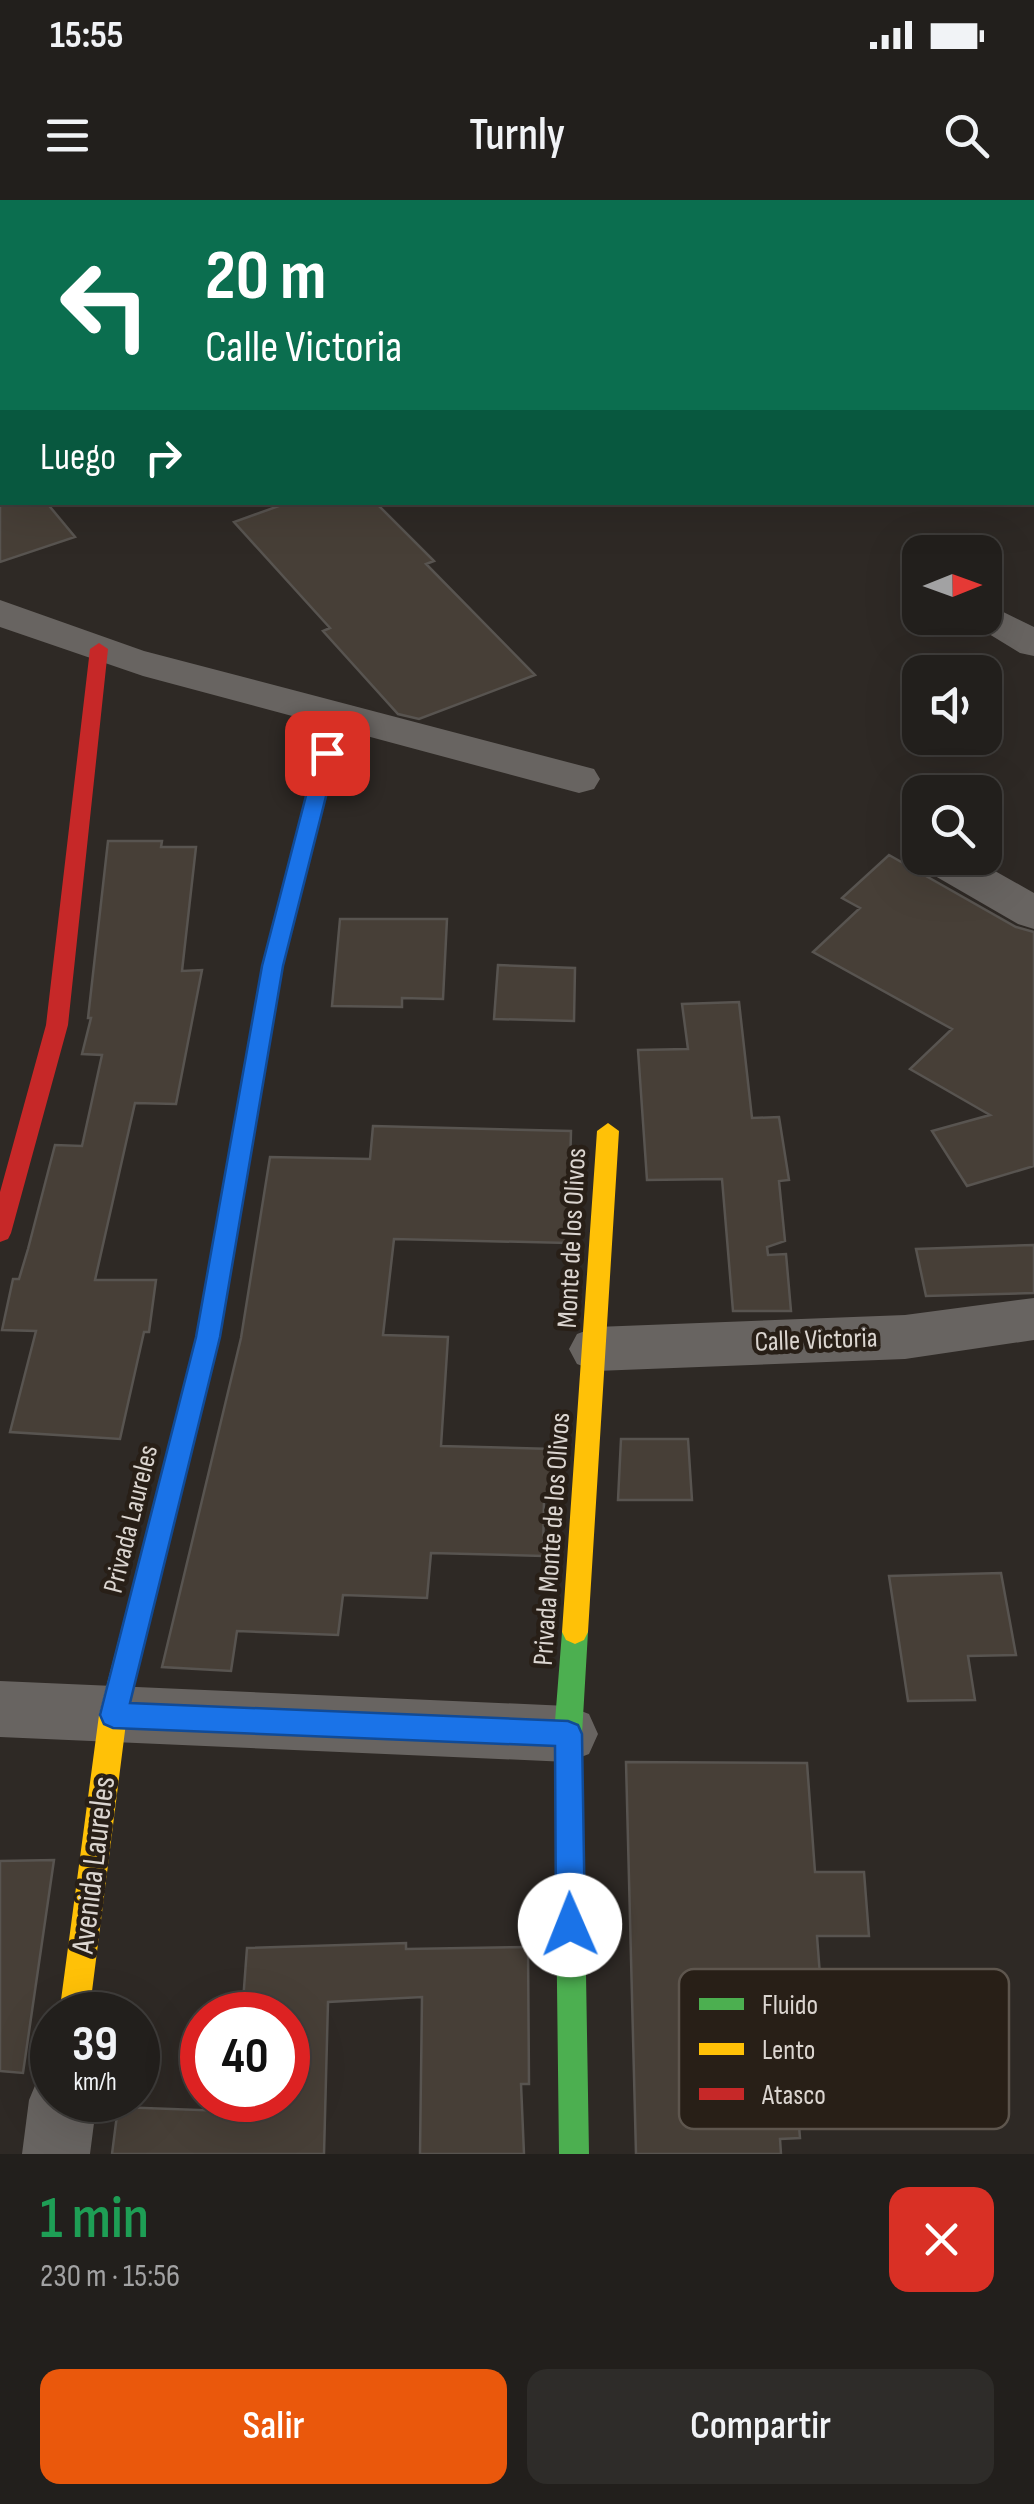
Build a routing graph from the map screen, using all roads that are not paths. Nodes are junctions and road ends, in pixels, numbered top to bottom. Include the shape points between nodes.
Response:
1 (0, 612) edge
2 (1002, 625) edge
3 (1034, 644) edge
4 (99, 649) junction
5 (336, 718) junction
6 (579, 779) dead end
7 (968, 875) edge
8 (1034, 913) edge
9 (608, 1131) dead end
10 (0, 1233) edge
11 (1034, 1318) edge
12 (596, 1348) junction
13 (0, 1709) edge
14 (113, 1715) junction
15 (568, 1734) junction
16 (77, 1992) edge
17 (60, 2122) edge
18 (56, 2154) edge
19 (574, 2154) edge

1 - 4 street
2 - 3 street
4 - 5 street
4 - 10 street via 57,1025
5 - 6 street
5 - 14 street, Privada Laureles via 272,966 208,1337
7 - 8 street
9 - 12 street, Monte de los Olivos
11 - 12 street, Calle Victoria via 905,1337
12 - 15 street, Privada Monte de los Olivos
13 - 14 street
14 - 15 street
14 - 16 street, Avenida Laureles
15 - 19 street, Privada Monte de los Olivos
17 - 18 street

